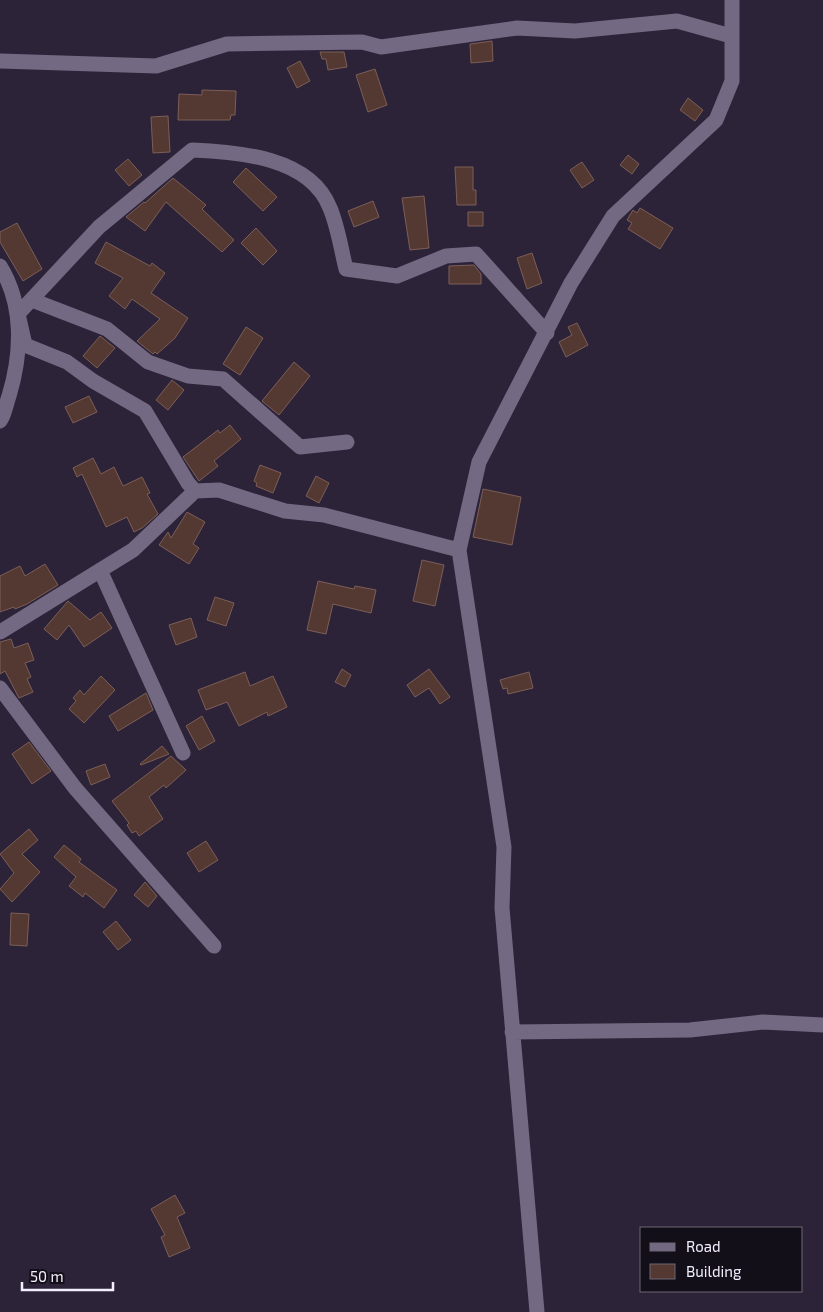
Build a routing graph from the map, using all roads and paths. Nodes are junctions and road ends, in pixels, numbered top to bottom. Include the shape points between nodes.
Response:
1 (732, 0) edge
2 (732, 36) junction
3 (0, 61) edge
4 (0, 266) edge
5 (32, 300) junction
6 (18, 314) junction
7 (547, 333) junction
8 (0, 421) edge
9 (347, 442) dead end
10 (195, 491) junction
11 (459, 550) junction
12 (100, 570) junction
13 (0, 632) edge
14 (0, 688) edge
15 (183, 753) dead end
16 (214, 946) dead end
17 (823, 1025) edge
18 (512, 1032) junction
19 (537, 1312) edge

1 - 2 street
2 - 3 street via 677,21 575,31 517,28 380,47 362,42 227,44 156,66
2 - 7 street via 732,81 716,120 614,216 571,283
4 - 6 street via 10,282
5 - 6 street
5 - 7 street via 99,227 192,150 230,152 274,163 307,176 330,207 346,268 397,276 446,256 476,254
5 - 9 street via 107,329 148,362 188,376 223,379 300,447
6 - 8 street via 17,370
6 - 10 street via 25,345 67,362 145,411
7 - 11 street via 479,462
10 - 11 street via 219,490 285,511 324,515
10 - 12 street via 133,550
11 - 18 street via 504,847 502,908
12 - 13 street
12 - 15 street
14 - 16 street via 75,788
17 - 18 street via 763,1022 690,1030
18 - 19 street

